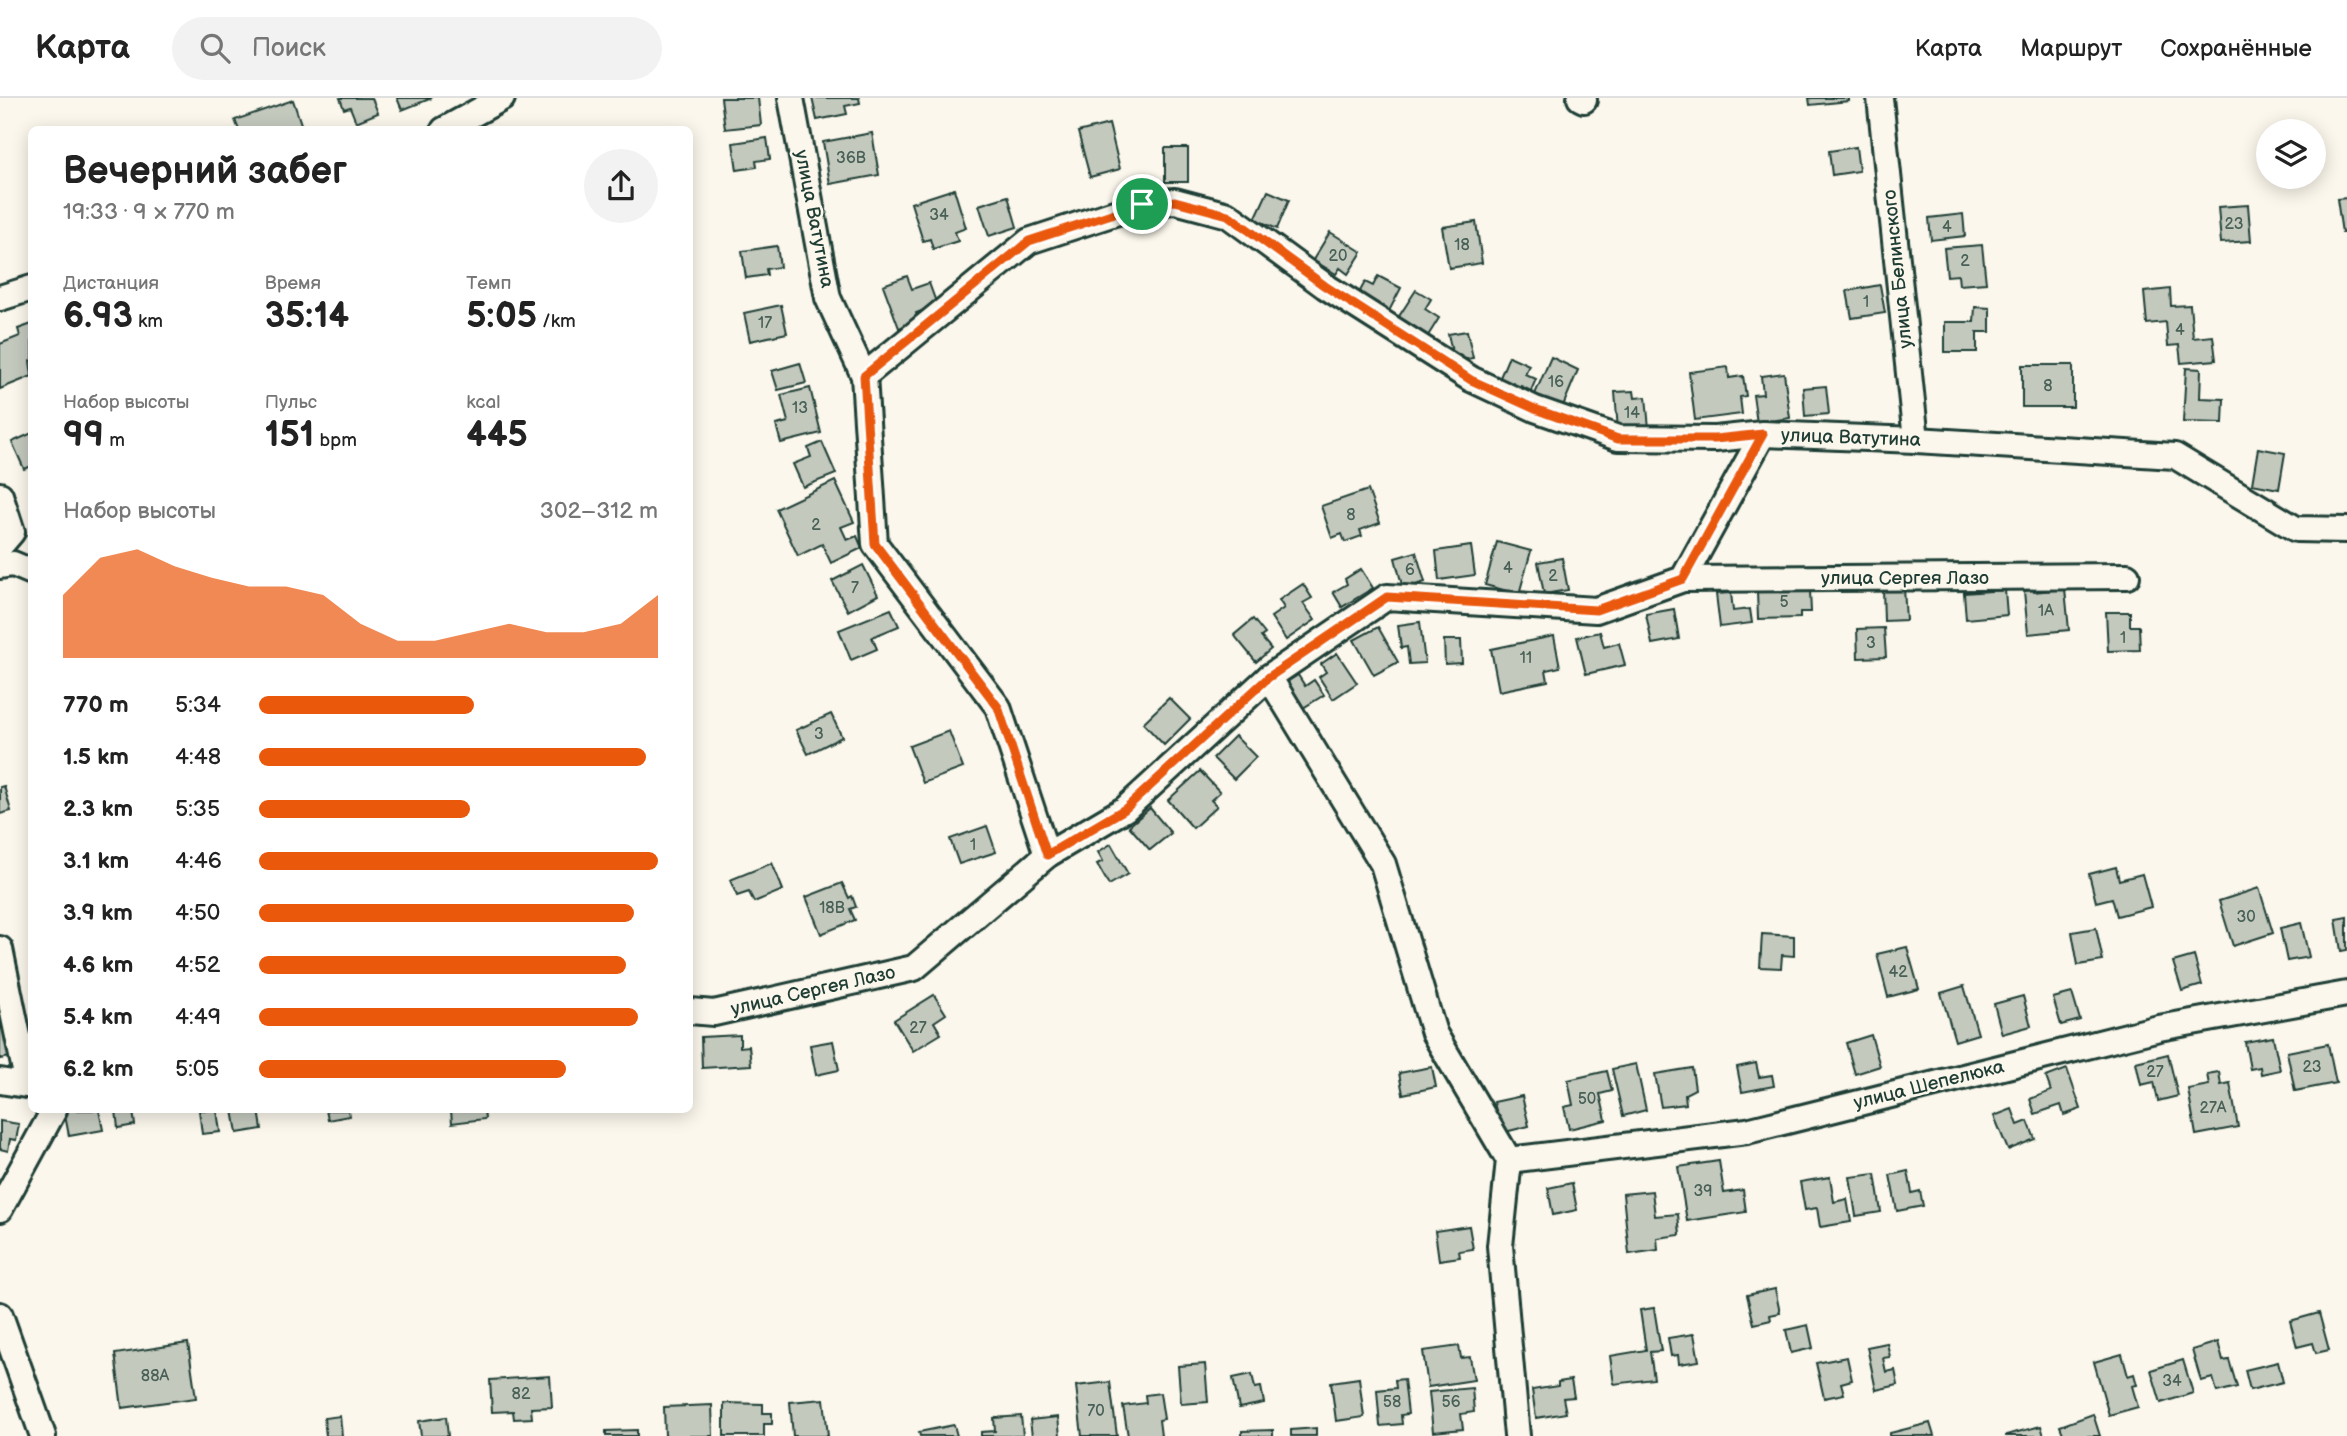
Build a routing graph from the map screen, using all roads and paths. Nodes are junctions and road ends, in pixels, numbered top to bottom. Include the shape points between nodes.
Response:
1 (502, 98) edge
2 (791, 98) edge
3 (1880, 98) edge
4 (451, 126) edge
5 (28, 289) edge
6 (0, 298) edge
7 (864, 376) junction
8 (1763, 434) junction
9 (1916, 440) junction
10 (0, 495) edge
11 (2347, 530) edge
12 (0, 546) edge
13 (0, 565) edge
14 (28, 570) edge
15 (2127, 576) dead end
16 (1683, 579) junction
17 (1269, 677) junction
18 (1047, 855) junction
19 (0, 949) edge
20 (2347, 994) edge
21 (693, 1011) edge
22 (28, 1080) edge
23 (0, 1081) edge
24 (28, 1085) edge
25 (52, 1113) edge
26 (1509, 1160) junction
27 (0, 1209) edge
28 (0, 1315) edge
29 (43, 1436) edge
30 (1517, 1436) edge

1 - 4 street
2 - 7 street, улица Ватутина via 828,298
3 - 9 street, улица Белинского
5 - 6 street
7 - 8 street, улица Ватутина via 1029,241 1142,204 1175,201 1228,215 1325,286 1471,380 1535,409 1618,439
7 - 18 street, улица Ватутина via 875,544 998,707
8 - 9 street, улица Ватутина
8 - 16 street
9 - 11 street, улица Ватутина via 2175,456 2296,529
10 - 12 street via 12,532
13 - 14 street
15 - 16 street, улица Сергея Лазо
16 - 17 street, улица Сергея Лазо via 1596,610 1387,597
17 - 18 street, улица Сергея Лазо via 1125,809
17 - 26 street via 1383,864 1434,1033
18 - 21 street, улица Сергея Лазо via 914,968 714,1013
19 - 22 street
20 - 26 street, улица Шепелюка via 2159,1028 1747,1131
23 - 24 street
25 - 27 street
26 - 30 street via 1500,1246
28 - 29 street

